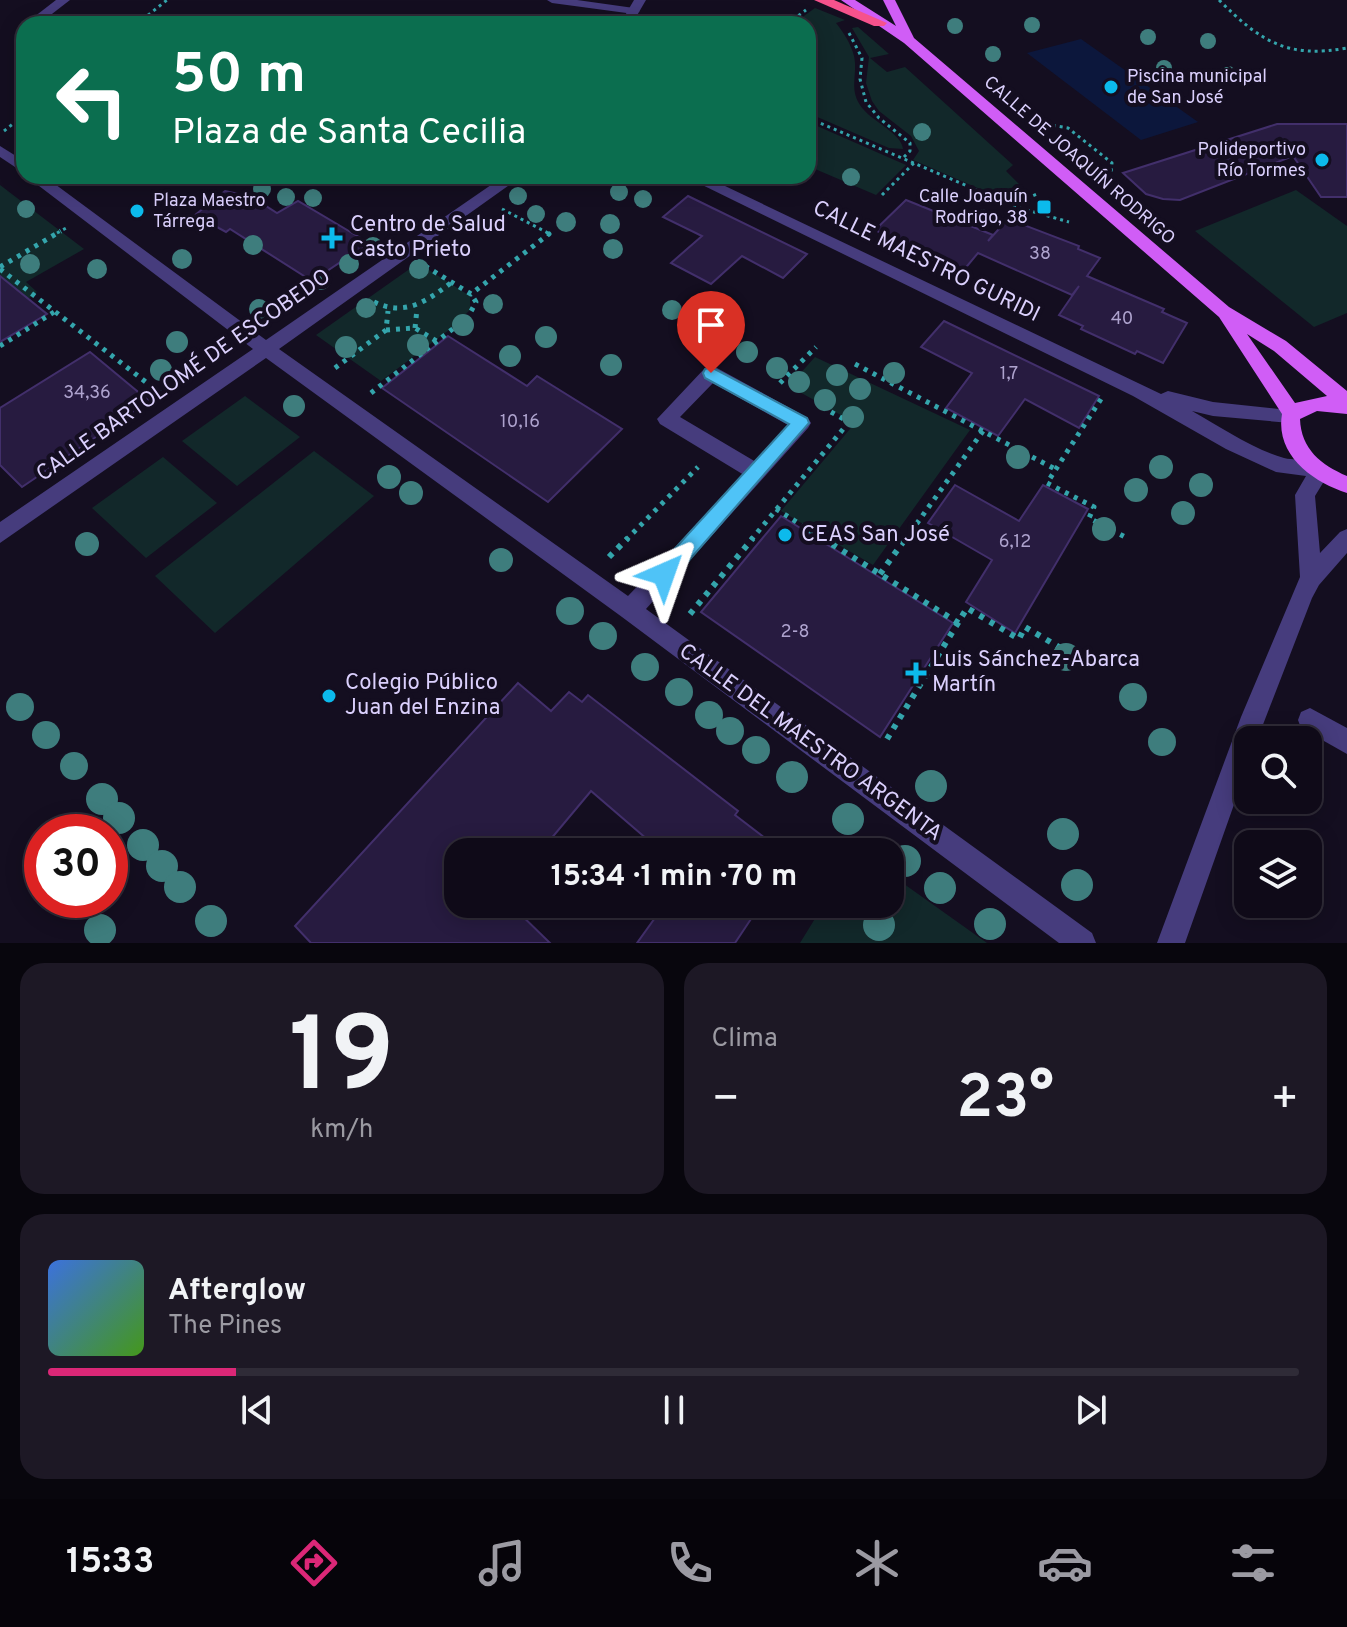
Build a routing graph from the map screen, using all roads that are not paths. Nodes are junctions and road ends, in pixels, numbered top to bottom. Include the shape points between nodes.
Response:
1 (62, 0) edge
2 (552, 0) edge
3 (847, 0) edge
4 (889, 0) edge
5 (818, 2) edge
6 (29, 5) dead end
7 (637, 5) edge
8 (41, 16) edge
9 (879, 23) junction
10 (909, 40) junction
11 (45, 184) edge
12 (502, 184) edge
13 (709, 184) edge
14 (1223, 311) junction
15 (264, 348) junction
16 (1140, 391) junction
17 (1347, 404) edge
18 (1291, 415) junction
19 (1316, 471) junction
20 (758, 473) junction
21 (1347, 485) edge
22 (0, 534) edge
23 (1347, 538) edge
24 (1311, 578) junction
25 (630, 610) junction
26 (1310, 720) dead end
27 (1347, 742) edge
28 (1082, 943) edge
29 (1171, 943) edge

1 - 6 street
1 - 8 street
2 - 7 lane
3 - 9 main road, CALLE DE JOAQUÍN RODRIGO
4 - 10 main road, CALLE DE JOAQUÍN RODRIGO
5 - 9 highway
9 - 10 main road, CALLE DE JOAQUÍN RODRIGO
10 - 14 main road, CALLE DE JOAQUÍN RODRIGO
11 - 15 street, CALLE DEL MAESTRO ARGENTA
12 - 15 street, CALLE BARTOLOMÉ DE ESCOBEDO
13 - 16 street, CALLE MAESTRO GURIDI
14 - 17 main road, CALLE DE JOAQUÍN RODRIGO via 1280,346
14 - 18 main road, CALLE DE JOAQUÍN RODRIGO
15 - 22 street, CALLE BARTOLOMÉ DE ESCOBEDO
15 - 25 street, CALLE DEL MAESTRO ARGENTA
16 - 18 street, CALLE MAESTRO GURIDI via 1213,409
16 - 19 street, CALLE MAESTRO GURIDI via 1283,466
17 - 18 main road via 1305,405
18 - 19 main road, CALLE DE JOAQUÍN RODRIGO via 1289,432
19 - 21 main road
19 - 24 street via 1305,495
20 - 20 street via 801,423 711,373 667,419
20 - 25 street
23 - 24 street
24 - 29 street via 1253,717
25 - 28 street, CALLE DEL MAESTRO ARGENTA
26 - 27 street

